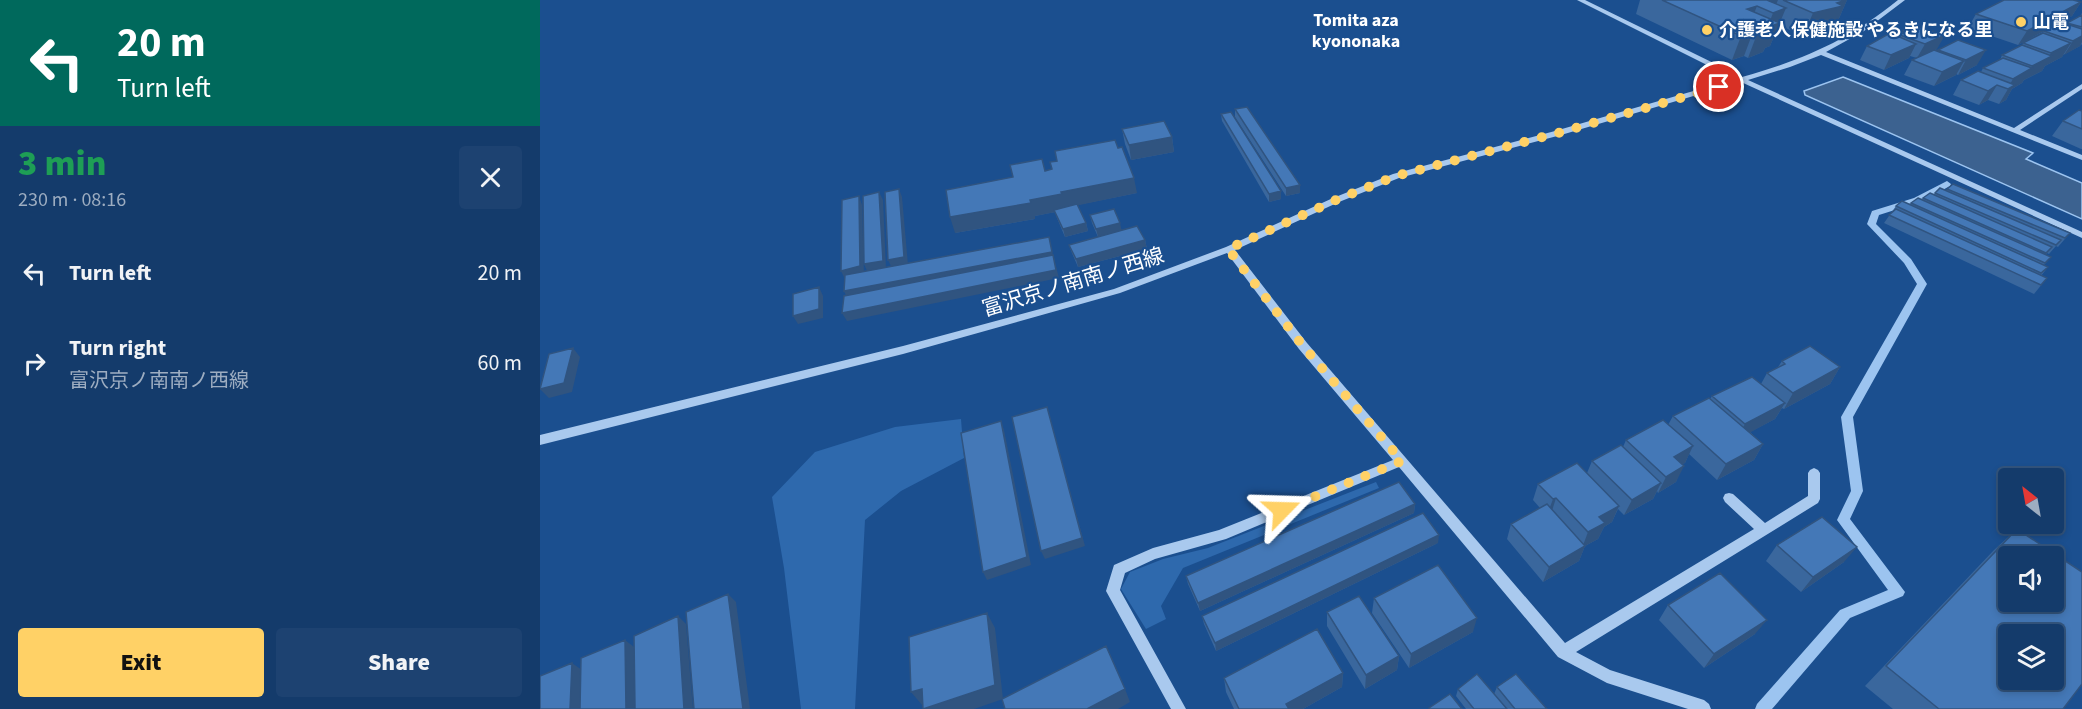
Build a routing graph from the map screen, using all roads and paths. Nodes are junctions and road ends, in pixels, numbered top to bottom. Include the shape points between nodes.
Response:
1 (1580, 0) edge
2 (1902, 0) edge
3 (1822, 53) junction
4 (1742, 80) junction
5 (2082, 86) edge
6 (2014, 131) junction
7 (2082, 158) edge
8 (2082, 235) edge
9 (1228, 249) junction
10 (540, 440) edge
11 (1402, 461) junction
12 (1814, 473) dead end
13 (1729, 498) dead end
14 (1764, 530) junction
15 (1563, 652) junction
16 (1179, 709) edge
17 (1704, 709) edge

1 - 4 street
2 - 3 street, 富沢京ノ南南ノ西線 via 1859,34
3 - 4 street, 富沢京ノ南南ノ西線
3 - 6 street
4 - 8 street
4 - 9 street, 富沢京ノ南南ノ西線 via 1396,176
5 - 6 street
6 - 7 street
9 - 10 street, 富沢京ノ南南ノ西線 via 1117,291 903,350
9 - 11 street via 1303,346
11 - 15 street
11 - 16 street via 1221,535 1153,554 1119,569 1113,591
12 - 14 street via 1815,499
13 - 14 street
14 - 15 street
15 - 17 street via 1608,676

